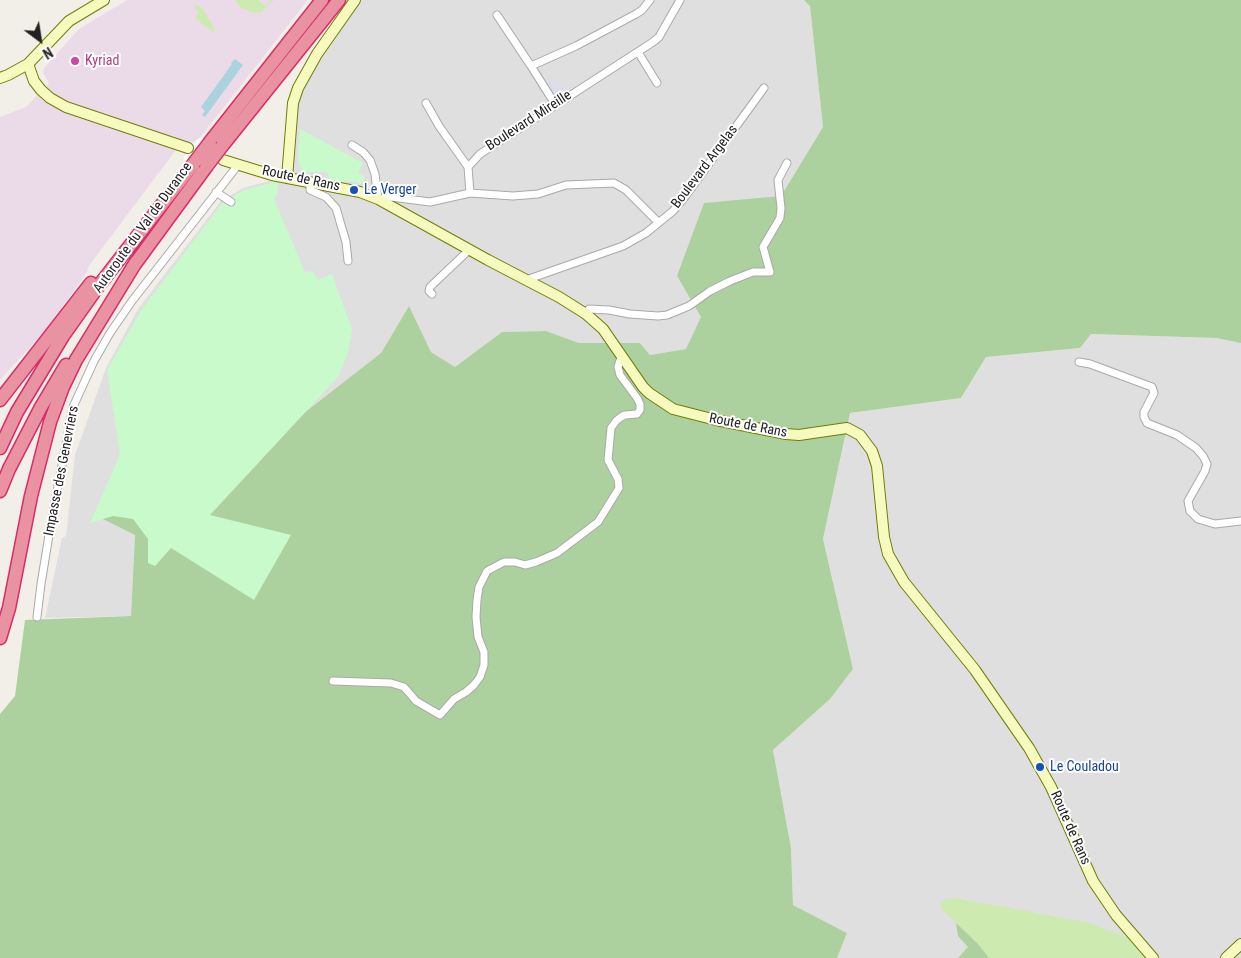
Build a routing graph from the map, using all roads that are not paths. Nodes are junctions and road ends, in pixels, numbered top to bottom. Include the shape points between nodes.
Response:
1 (104, 0) edge
2 (322, 0) edge
3 (338, 0) edge
4 (355, 0) edge
5 (650, 0) edge
6 (680, 0) edge
7 (497, 15) dead end
8 (638, 52) junction
9 (28, 64) junction
10 (531, 66) junction
11 (8, 75) edge
12 (34, 81) junction
13 (0, 83) edge
14 (657, 83) dead end
15 (764, 88) dead end
16 (426, 103) dead end
17 (555, 104) junction
18 (352, 145) dead end
19 (188, 148) dead end
20 (223, 160) dead end
21 (787, 163) dead end
22 (200, 165) junction
23 (238, 165) junction
24 (468, 167) junction
25 (287, 178) junction
26 (310, 182) junction
27 (216, 192) junction
28 (470, 194) junction
29 (378, 199) junction
30 (231, 202) dead end
31 (658, 222) junction
32 (469, 250) junction
33 (136, 262) junction
34 (348, 262) dead end
35 (526, 280) junction
36 (432, 294) dead end
37 (586, 314) junction
38 (621, 357) junction
39 (1078, 362) dead end
40 (0, 400) edge
41 (0, 448) edge
42 (0, 491) edge
43 (1241, 521) edge
44 (37, 617) dead end
45 (0, 638) edge
46 (333, 681) dead end
47 (1241, 944) edge
48 (1153, 958) edge
49 (1226, 958) edge

1 - 9 street via 69,21
2 - 22 highway, Autoroute du Val de Durance, bridge via 210,142
3 - 22 highway, Autoroute du Val de Durance, bridge via 222,146
4 - 25 street via 316,54 298,88 293,103
5 - 10 street via 636,14
6 - 8 street, Boulevard Mireille via 659,37
7 - 10 street
8 - 14 street
8 - 17 street, Boulevard Mireille
9 - 11 street
9 - 12 street
10 - 17 street
11 - 12 street
11 - 13 street
12 - 19 street via 50,98 66,107
15 - 31 street, Boulevard Argelas via 684,198
16 - 24 street
17 - 24 street, Boulevard Mireille via 480,154
18 - 29 street via 370,160
20 - 23 street, Route de Rans
21 - 37 street via 778,180 780,218 764,247 770,272 753,272 730,281 667,315 589,309
22 - 33 highway, Autoroute du Val de Durance
22 - 40 highway via 111,258
22 - 41 highway, Autoroute du Val de Durance via 97,288 63,336 17,412
23 - 25 street, Route de Rans
23 - 27 street, Impasse des Genevriers
24 - 28 street
25 - 26 street, Route de Rans
26 - 29 street, Route de Rans
26 - 34 street via 310,190 326,197 336,208
27 - 30 street
27 - 44 street, Impasse des Genevriers via 110,333 73,407
28 - 29 street via 430,202 391,197
28 - 31 street via 513,196 538,194 566,185 614,183 626,190
29 - 32 street, Route de Rans
31 - 35 street, Boulevard Argelas via 623,246
32 - 35 street, Route de Rans
32 - 36 street via 430,287
33 - 42 highway, Autoroute du Val de Durance via 58,377 22,442
33 - 45 highway via 76,360 59,395 40,459
35 - 37 street, Route de Rans
37 - 38 street, Route de Rans via 603,329
38 - 46 street via 620,375 637,398 640,410 637,414 620,417 611,428 608,460 619,488 598,522 557,553 525,565 504,562 487,572 480,587 476,617 484,665 474,686 454,699 440,715 416,701 404,687 391,683
38 - 48 street, Route de Rans via 649,393 673,409 799,436 847,428 867,442 877,466 888,554 904,582 975,670 1029,748 1051,787 1094,881 1116,915
39 - 43 street via 1152,387 1154,393 1144,412 1147,423 1177,435 1196,448 1207,464 1188,501 1190,511 1198,519 1215,524
47 - 49 street

